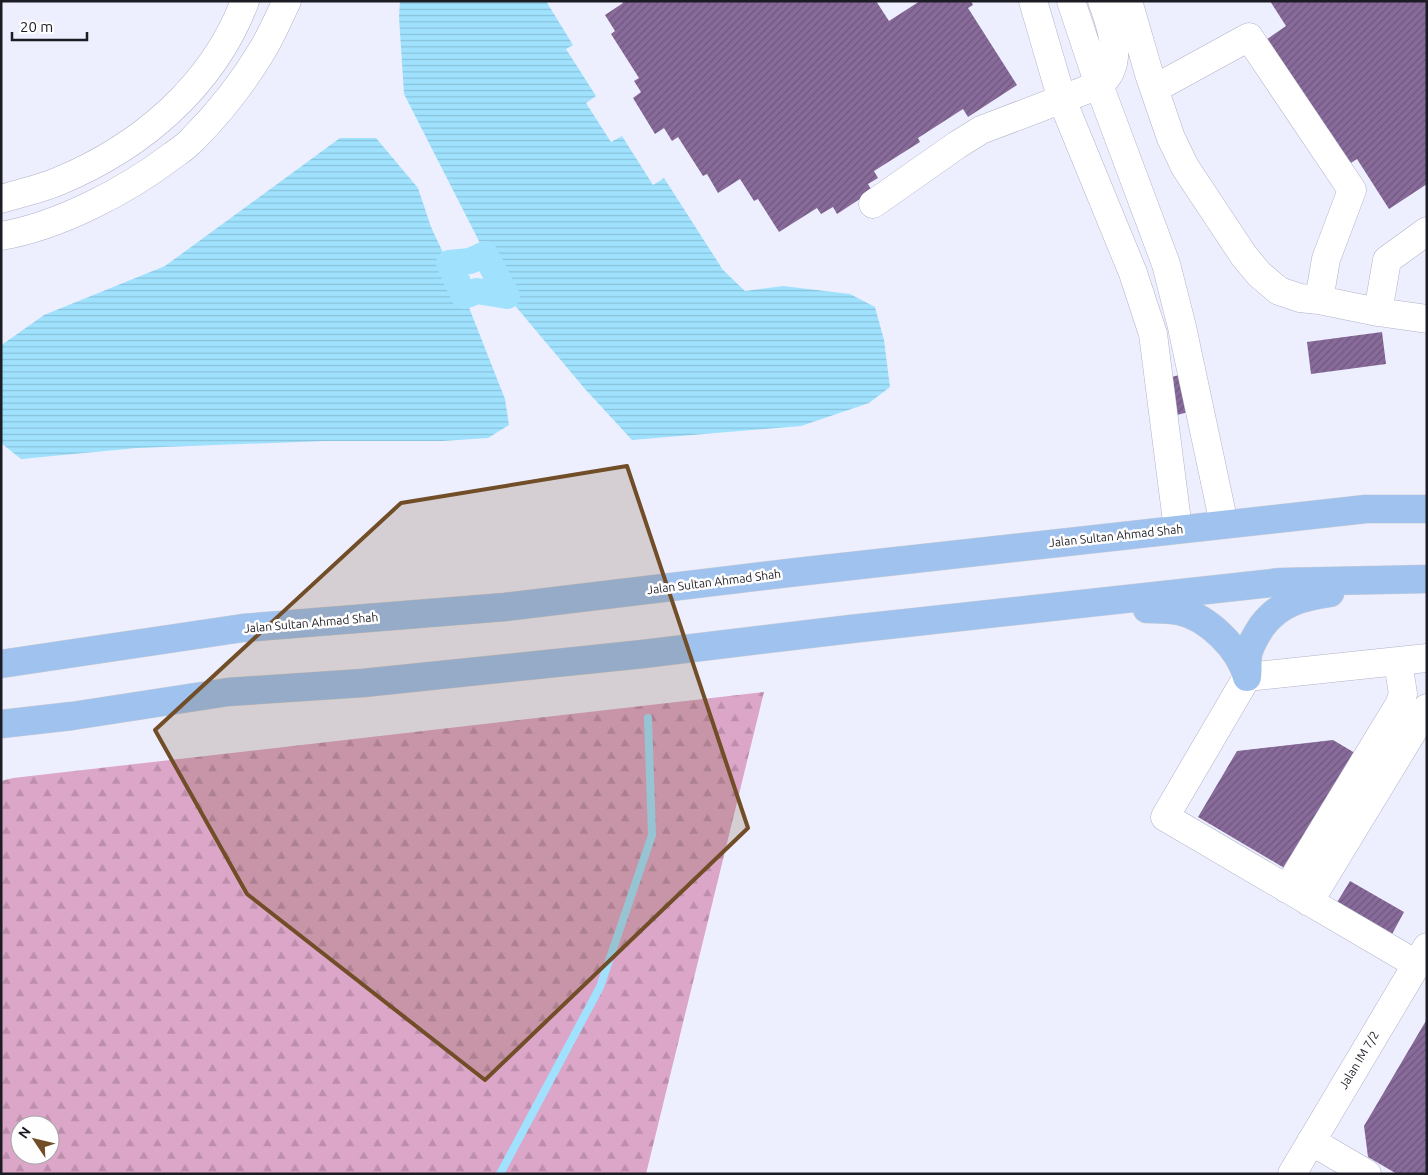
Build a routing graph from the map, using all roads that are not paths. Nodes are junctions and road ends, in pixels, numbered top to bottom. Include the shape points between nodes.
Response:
1 (246, 1) edge
2 (286, 1) edge
3 (1033, 1) edge
4 (1071, 1) edge
5 (1102, 1) edge
6 (1128, 1) edge
7 (1100, 85) junction
8 (1154, 90) junction
9 (1062, 100) junction
10 (1, 199) edge
11 (873, 204) dead end
12 (1427, 231) edge
13 (1, 236) edge
14 (1319, 300) junction
15 (1378, 312) junction
16 (1427, 319) edge
17 (1182, 327) junction
18 (1153, 334) junction
19 (1427, 509) edge
20 (1224, 524) junction
21 (1178, 529) junction
22 (1425, 579) edge
23 (1067, 606) junction
24 (1, 651) edge
25 (54, 656) junction
26 (1427, 658) edge
27 (1398, 662) junction
28 (1, 664) edge
29 (1248, 677) junction
30 (1427, 708) edge
31 (72, 716) junction
32 (1, 724) edge
33 (1, 740) edge
34 (1298, 896) junction
35 (1422, 956) edge
36 (1311, 1141) junction
37 (1292, 1174) edge
38 (1367, 1174) edge

1 - 10 street via 221,49 197,83 169,113 138,138 101,161 58,182
2 - 13 street via 263,49 230,97 192,140 154,170 105,199 58,219
3 - 9 street
4 - 7 street
5 - 7 street via 1112,31 1114,62 1108,78
6 - 8 street
7 - 9 street
7 - 17 street via 1166,264
8 - 14 street via 1185,167 1251,264 1267,283 1279,291
8 - 14 street via 1249,37 1352,190 1326,260
9 - 11 street via 980,130
9 - 18 street via 1133,273
12 - 15 street via 1387,260
14 - 15 street
15 - 16 street
17 - 18 street
17 - 20 street
18 - 21 street
19 - 20 main road, Jalan Sultan Ahmad Shah via 1366,509
20 - 21 main road, Jalan Sultan Ahmad Shah
21 - 25 main road, Jalan Sultan Ahmad Shah via 505,607 243,628
22 - 23 main road via 1281,582
22 - 29 main road via 1302,598 1282,606 1266,621 1251,644
23 - 29 main road via 1180,611 1207,624 1233,648
23 - 31 main road via 363,684 228,692
24 - 25 main road
25 - 28 main road, Jalan Sultan Ahmad Shah
26 - 27 street
27 - 29 street
27 - 34 street via 1403,694 1399,705
29 - 34 street via 1165,817
30 - 34 street
31 - 32 main road
31 - 33 main road
34 - 35 street
35 - 36 street, Jalan IM 7/2
36 - 37 street, Jalan IM 7/2
36 - 38 street

